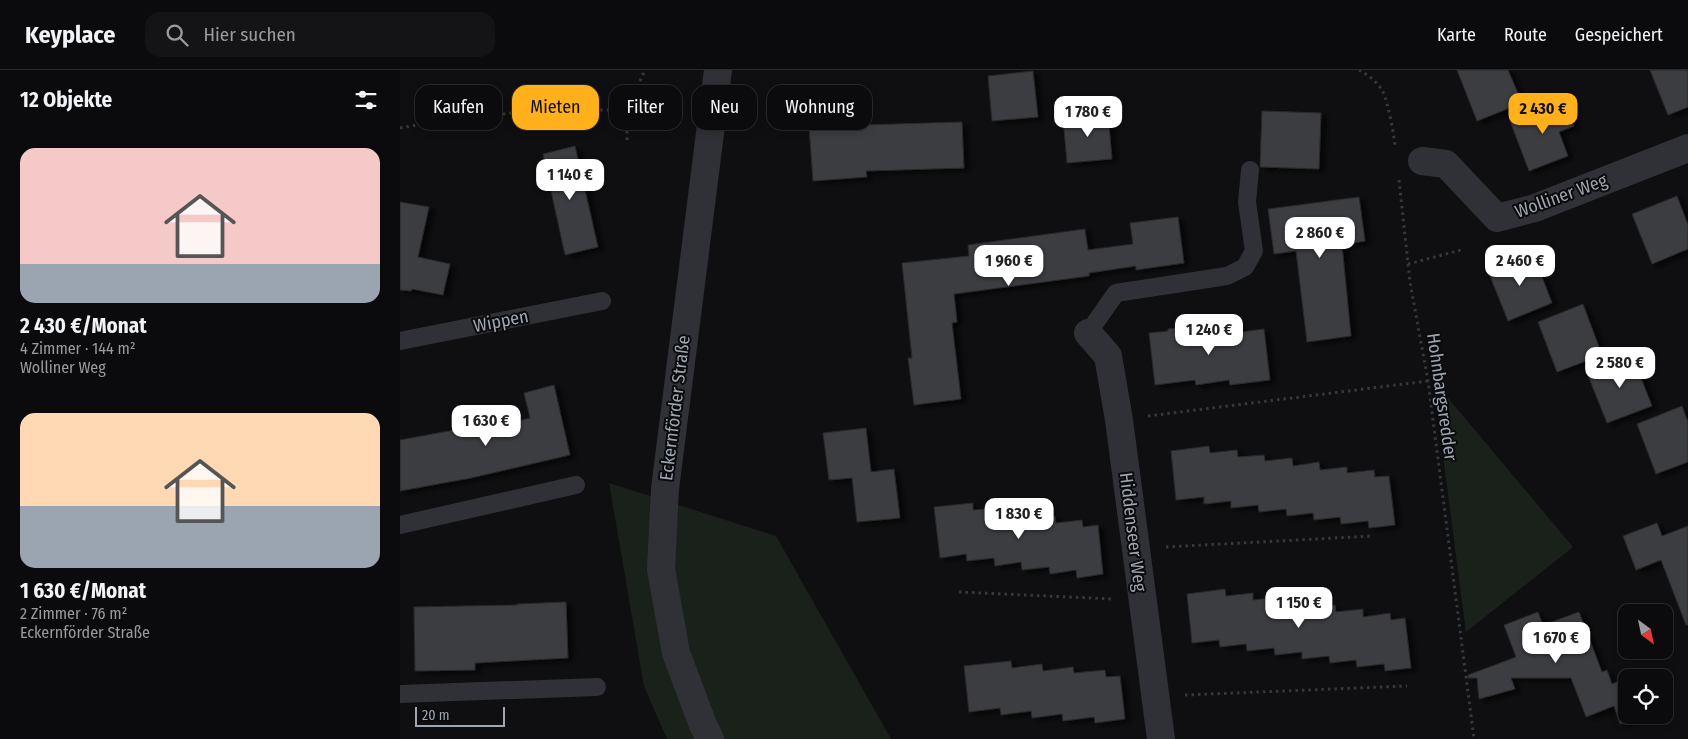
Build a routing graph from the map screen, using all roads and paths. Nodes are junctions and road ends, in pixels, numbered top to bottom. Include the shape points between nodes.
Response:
1 (645, 70) edge
2 (718, 70) edge
3 (1359, 70) edge
4 (638, 85) edge
5 (609, 110) edge
6 (400, 128) edge
7 (627, 130) edge
8 (627, 140) dead end
9 (1688, 148) edge
10 (1396, 156) dead end
11 (1422, 161) dead end
12 (1250, 170) dead end
13 (1398, 175) dead end
14 (1461, 250) dead end
15 (1408, 264) junction
16 (602, 301) dead end
17 (1088, 333) joint
18 (400, 341) edge
19 (1428, 381) junction
20 (1118, 420) junction
21 (576, 485) dead end
22 (400, 525) edge
23 (1372, 536) dead end
24 (1136, 549) junction
25 (959, 592) dead end
26 (1142, 600) junction
27 (1407, 686) dead end
28 (597, 687) dead end
29 (400, 694) edge
30 (1154, 696) junction
31 (710, 739) edge
32 (1161, 739) edge
33 (1474, 739) edge

1 - 4 path
2 - 31 street, Eckernförder Straße via 665,489 661,569 676,653
3 - 10 path via 1370,76 1383,91
5 - 6 path via 543,110 450,119
7 - 8 path
9 - 11 street, Wolliner Weg via 1534,208 1497,218 1446,164
12 - 17 lane via 1247,202 1254,251 1245,267 1227,276 1116,293
13 - 15 path, Hohnbargsredder
14 - 15 path
15 - 19 path, Hohnbargsredder
16 - 18 lane, Wippen
17 - 20 street, Hiddenseer Weg via 1108,356
19 - 20 path
19 - 33 path, Hohnbargsredder
20 - 24 street, Hiddenseer Weg
21 - 22 lane
23 - 24 path
24 - 26 street, Hiddenseer Weg
25 - 26 path
26 - 30 street, Hiddenseer Weg
27 - 30 path
28 - 29 lane
30 - 32 street, Hiddenseer Weg

